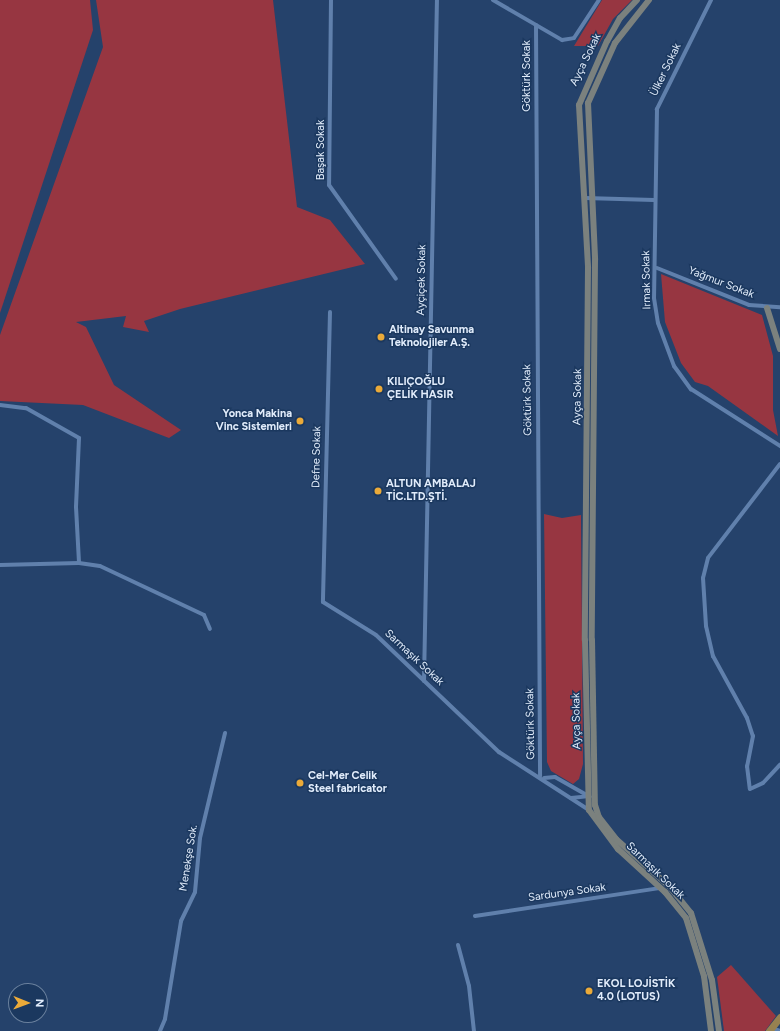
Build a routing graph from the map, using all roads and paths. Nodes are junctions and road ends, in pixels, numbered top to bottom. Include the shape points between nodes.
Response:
1 (331, 0) edge
2 (437, 0) edge
3 (493, 0) edge
4 (599, 0) edge
5 (636, 0) edge
6 (649, 0) edge
7 (711, 0) edge
8 (536, 25) junction
9 (588, 198) junction
10 (654, 200) junction
11 (657, 268) junction
12 (396, 279) dead end
13 (780, 307) edge
14 (767, 308) junction
15 (330, 312) dead end
16 (780, 349) edge
17 (0, 405) edge
18 (780, 446) edge
19 (780, 464) edge
20 (587, 480) junction
21 (594, 480) junction
22 (79, 563) junction
23 (0, 565) edge
24 (323, 602) joint
25 (210, 629) dead end
26 (424, 681) junction
27 (226, 733) dead end
28 (780, 765) edge
29 (542, 777) junction
30 (588, 781) junction
31 (594, 784) junction
32 (577, 788) junction
33 (589, 796) junction
34 (570, 798) junction
35 (595, 804) junction
36 (589, 810) junction
37 (598, 812) joint
38 (662, 888) junction
39 (676, 898) junction
40 (475, 916) dead end
41 (458, 945) dead end
42 (707, 958) junction
43 (700, 960) junction
44 (780, 1017) edge
45 (770, 1029) edge
46 (160, 1031) edge
47 (474, 1031) edge
48 (711, 1031) edge
49 (719, 1031) edge
50 (780, 1031) edge

1 - 12 street, Başak Sokak via 329,185
2 - 26 street, Ayçiçek Sokak
3 - 8 street
4 - 8 street via 574,38 562,40
5 - 9 street, Ayça Sokak via 620,18 580,95
6 - 9 street via 615,43 590,93
7 - 10 street, Ülker Sokak via 657,109
8 - 29 street, Göktürk Sokak
9 - 10 street
9 - 20 street, Ayça Sokak
9 - 21 street, Ayça Sokak via 595,315
10 - 11 street, Irmak Sokak
11 - 14 street, Yağmur Sokak via 749,305
11 - 18 street, Irmak Sokak via 654,298 658,324 674,366 691,389
13 - 14 street, Yağmur Sokak
14 - 16 street
15 - 24 street, Defne Sokak
17 - 22 street via 26,408 79,438 76,507
19 - 28 street via 708,558 703,578 706,626 713,656 747,718 753,736 746,766 750,789 763,783
20 - 21 street
20 - 30 street, Ayça Sokak
21 - 31 street, Ayça Sokak
22 - 23 street
22 - 25 street via 100,566 204,615
24 - 26 street, Sarmaşık Sokak via 376,636
26 - 29 street, Sarmaşık Sokak via 499,752
27 - 46 street, Menekşe Sok. via 200,838 195,892 181,921 166,1019
29 - 32 street, Sarmaşık Sokak via 555,776
29 - 34 street, Sarmaşık Sokak
30 - 32 street via 583,788
30 - 33 street, Ayça Sokak
31 - 33 street
31 - 35 street, Ayça Sokak
32 - 33 street, Sarmaşık Sokak
33 - 34 street
33 - 35 street, Sarmaşık Sokak
33 - 36 street, Ayça Sokak
34 - 36 street, Sarmaşık Sokak
35 - 37 street, Ayça Sokak
36 - 38 street, Sarmaşık Sokak via 618,849
37 - 39 street, Sarmaşık Sokak via 616,839
38 - 39 street, Sarmaşık Sokak
38 - 40 street, Sardunya Sokak
39 - 42 street, Sarmaşık Sokak via 691,913
39 - 43 street, Sarmaşık Sokak via 686,918
41 - 47 street via 469,986
42 - 43 street
42 - 49 street, Sarmaşık Sokak
43 - 48 street, Sarmaşık Sokak
44 - 45 main road
45 - 50 street

